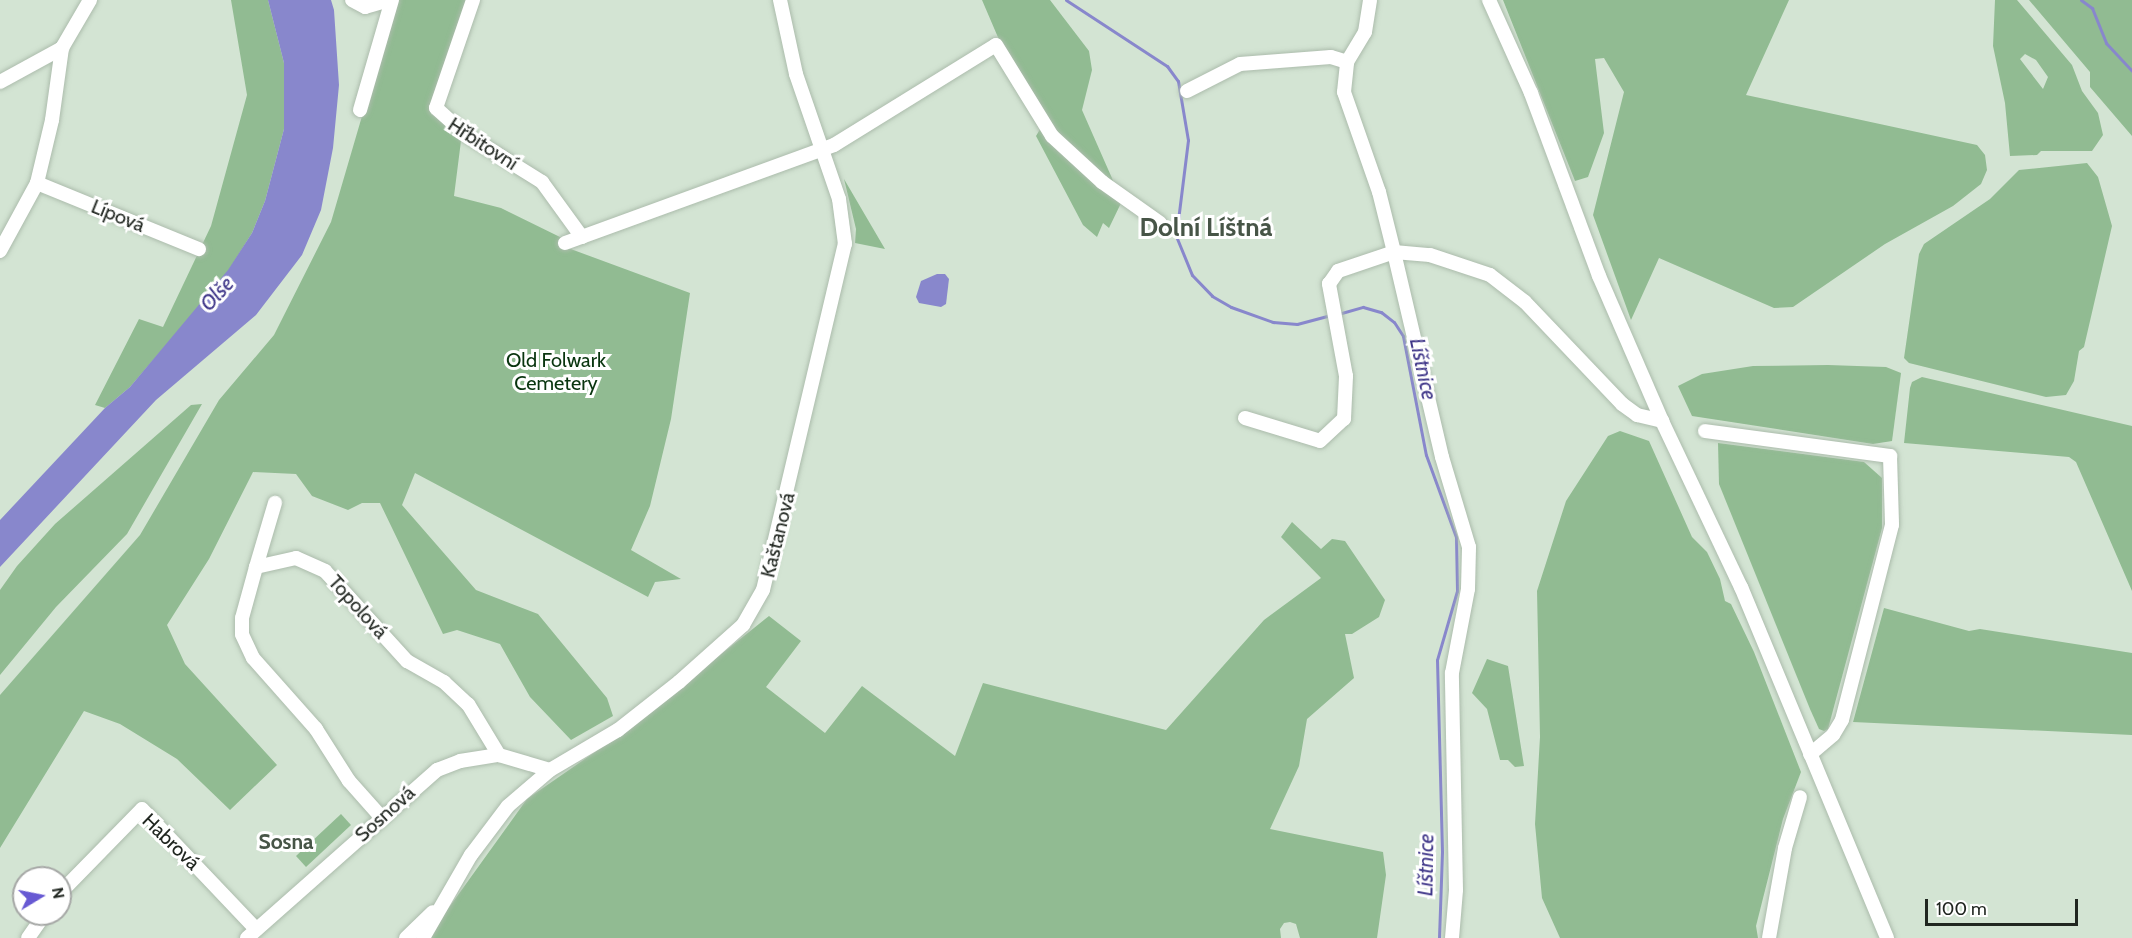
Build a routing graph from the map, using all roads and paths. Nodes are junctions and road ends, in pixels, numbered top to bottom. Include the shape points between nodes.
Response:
1 (90, 0) edge
2 (352, 0) edge
3 (390, 0) edge
4 (473, 0) edge
5 (780, 0) edge
6 (1370, 0) edge
7 (1489, 0) edge
8 (62, 48) junction
9 (1347, 62) junction
10 (0, 82) edge
11 (1187, 91) dead end
12 (360, 110) dead end
13 (823, 147) junction
14 (37, 183) junction
15 (1160, 223) dead end
16 (582, 237) junction
17 (565, 243) dead end
18 (199, 249) dead end
19 (0, 251) edge
20 (1394, 252) junction
21 (1245, 418) dead end
22 (1662, 421) junction
23 (1705, 431) dead end
24 (275, 502) dead end
25 (255, 567) junction
26 (1810, 754) junction
27 (499, 755) junction
28 (550, 770) junction
29 (1800, 797) dead end
30 (382, 818) junction
31 (72, 881) edge
32 (443, 903) junction
33 (251, 934) edge
34 (406, 938) edge
35 (423, 938) edge
36 (1452, 938) edge
37 (1769, 938) edge
38 (1887, 938) edge

1 - 8 street
2 - 3 street via 365,7
3 - 12 street
4 - 16 street, Hřbitovní via 436,108 465,134 543,182
5 - 13 street, Kaštanová via 796,74
6 - 9 street via 1365,32
7 - 22 street via 1531,93 1599,276
8 - 10 street
8 - 14 street via 52,120
9 - 11 street via 1330,57 1240,63
9 - 20 street via 1344,92
13 - 15 street via 834,145 996,45 1052,136 1102,182
13 - 16 street
13 - 28 street, Kaštanová via 844,216 846,244 779,533 758,603 743,625 680,682 618,730
14 - 18 street, Lípová
14 - 19 street
16 - 17 street
20 - 21 street via 1338,271 1329,284 1330,306 1346,376 1344,419 1320,441
20 - 22 street via 1430,255 1490,275 1540,316 1622,404 1637,415
20 - 36 street via 1442,457 1469,547 1468,589 1451,682 1456,890
22 - 26 street via 1741,587
23 - 26 street via 1890,456 1892,525 1842,720 1833,735
24 - 25 street
25 - 27 street, Topolová via 296,558 325,571 407,661 444,682 468,704
25 - 30 street via 242,618 243,634 253,658 316,729 349,781
26 - 38 street
27 - 28 street, Sosnová
27 - 30 street, Sosnová via 460,761 437,770
28 - 32 street, Kaštanová via 508,806 471,855
29 - 37 street via 1785,848
30 - 33 street, Sosnová
31 - 33 street, Habrová via 142,809
32 - 34 street
32 - 35 street, Kaštanová

